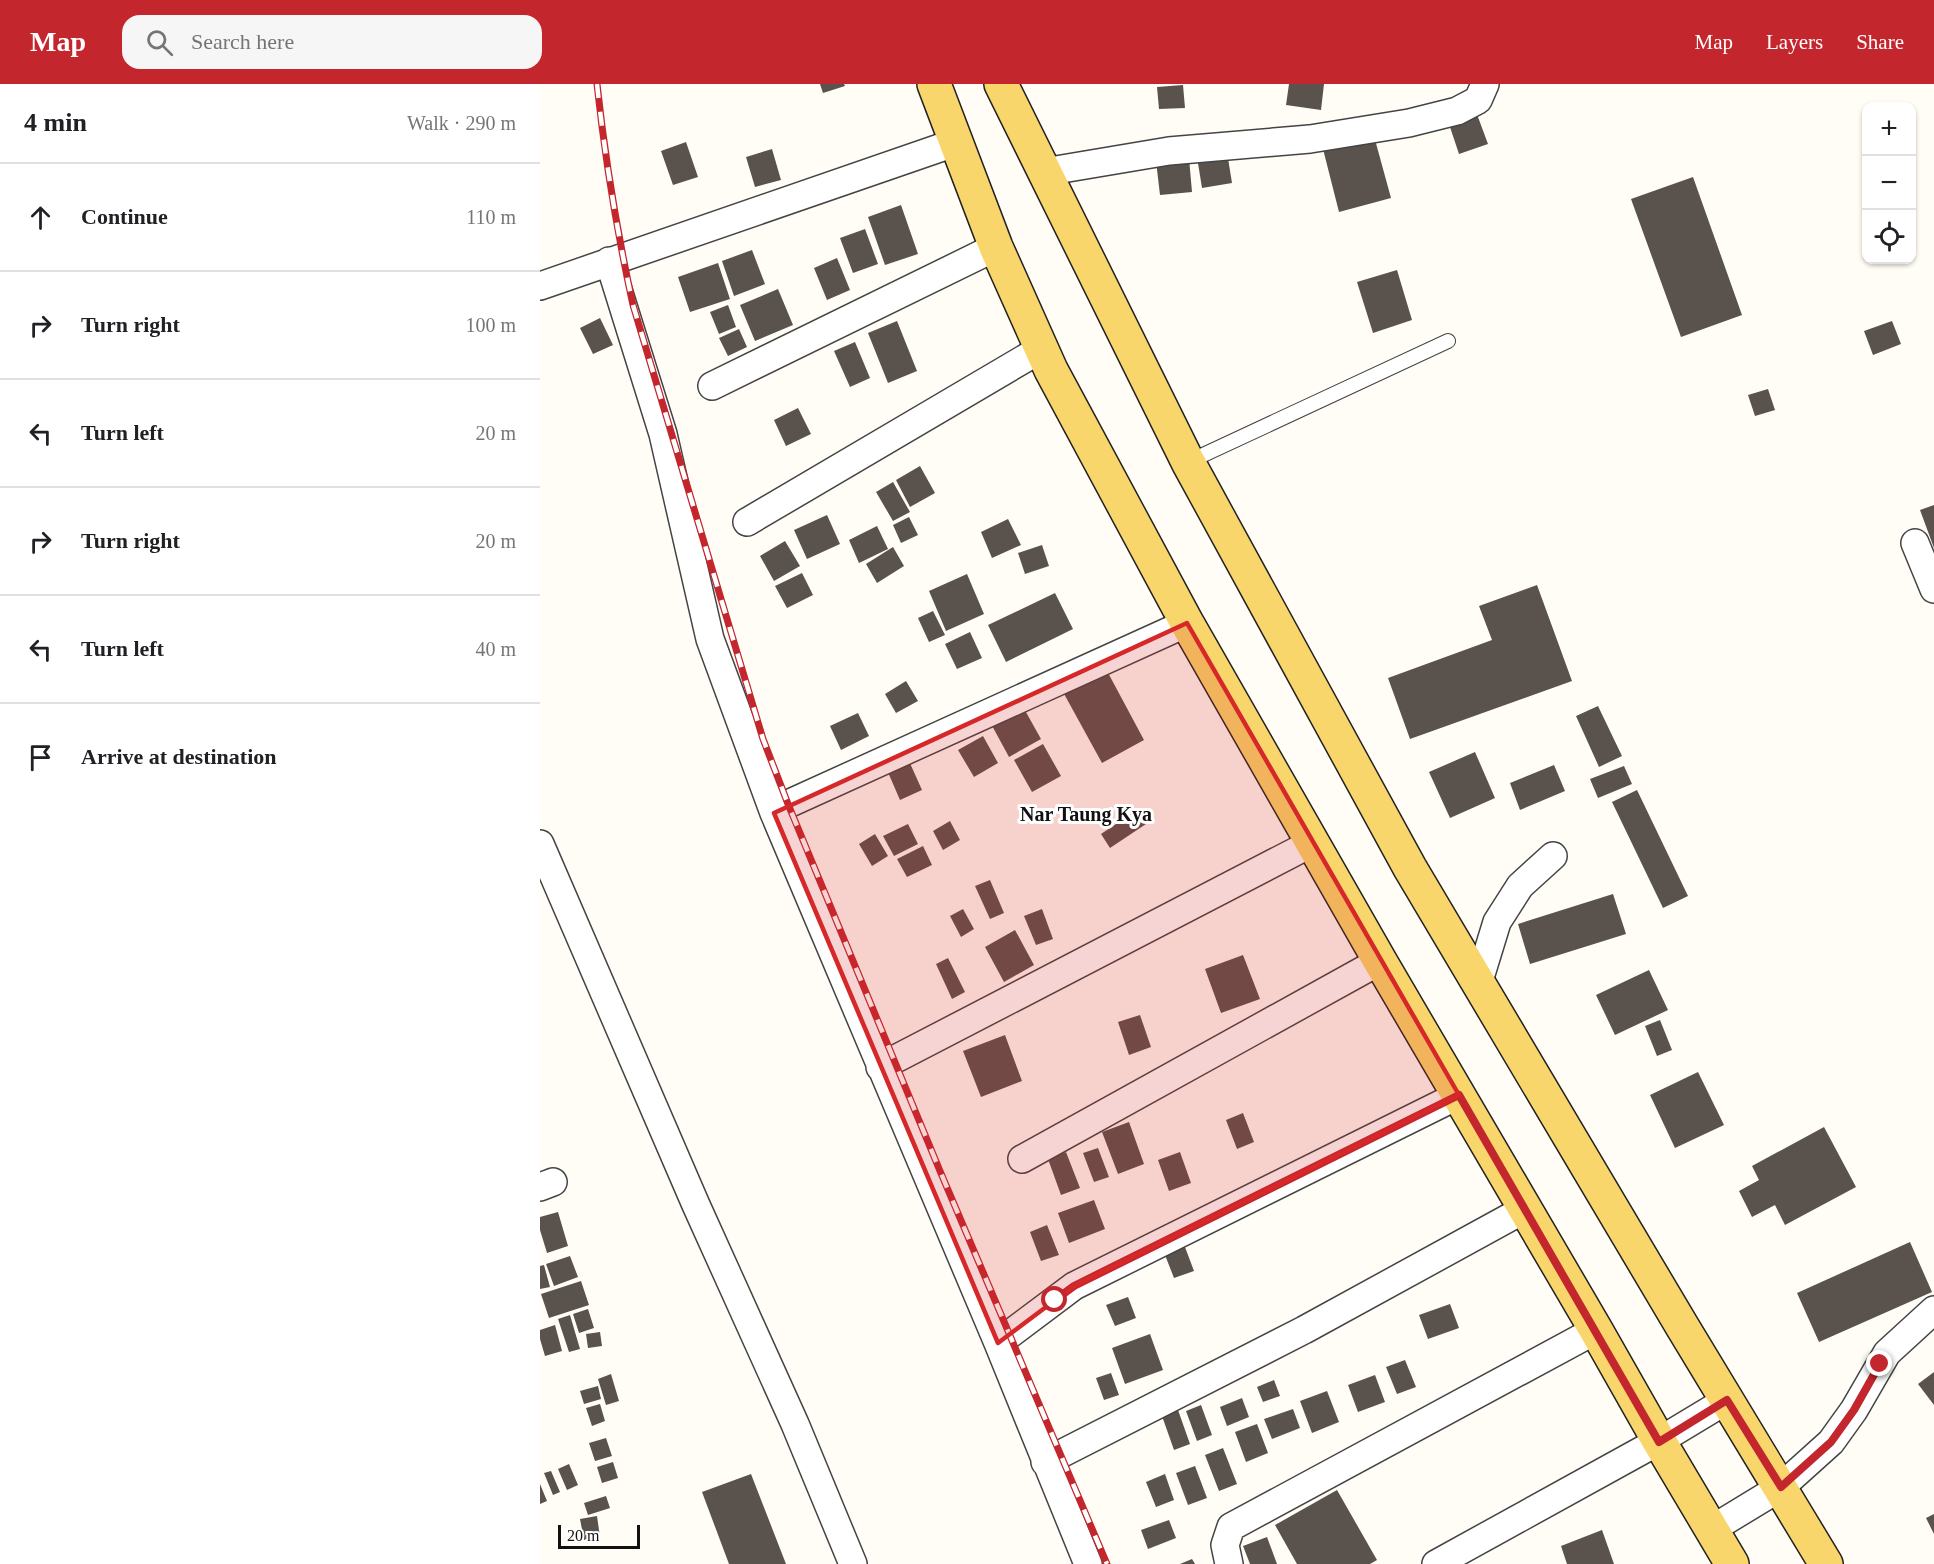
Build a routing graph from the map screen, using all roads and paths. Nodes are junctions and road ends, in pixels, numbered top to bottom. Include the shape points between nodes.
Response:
1 (934, 84) edge
2 (1001, 84) edge
3 (1485, 84) edge
4 (957, 142) junction
5 (1044, 172) junction
6 (996, 247) junction
7 (609, 261) junction
8 (540, 286) edge
9 (1448, 341) dead end
10 (1041, 349) junction
11 (712, 386) dead end
12 (1188, 462) junction
13 (747, 522) dead end
14 (1915, 543) dead end
15 (1934, 589) edge
16 (1187, 623) junction
17 (774, 813) junction
18 (1312, 843) junction
19 (540, 844) edge
20 (1553, 856) dead end
21 (1380, 961) junction
22 (1478, 984) junction
23 (880, 1067) junction
24 (1459, 1095) junction
25 (1022, 1159) dead end
26 (1525, 1209) junction
27 (1934, 1310) edge
28 (1596, 1330) junction
29 (998, 1343) junction
30 (1727, 1400) junction
31 (1659, 1442) junction
32 (1045, 1462) junction
33 (1781, 1487) junction
34 (1712, 1529) junction
35 (853, 1564) edge
36 (1088, 1564) edge
37 (1229, 1564) edge
38 (1436, 1564) edge
39 (1732, 1564) edge
40 (1826, 1564) edge

1 - 4 main road
2 - 5 main road
3 - 5 street via 1478,100 1457,111 1409,123 1310,139 1169,152
4 - 6 main road
4 - 7 street
5 - 12 main road
6 - 10 main road
6 - 11 street
7 - 8 street
7 - 17 street via 663,434 710,639
9 - 12 lane
10 - 13 street
10 - 16 main road
12 - 22 main road
14 - 15 street
16 - 17 street
16 - 18 main road
17 - 23 street
18 - 21 main road
18 - 23 street
19 - 35 street
20 - 22 street via 1520,886 1497,922
21 - 24 main road
21 - 25 street
22 - 30 main road
23 - 29 street
24 - 26 main road
24 - 29 street via 1074,1286
26 - 28 main road
26 - 32 street via 1304,1329
27 - 33 street via 1887,1353 1831,1442
28 - 31 main road
28 - 37 street via 1232,1527 1225,1545
29 - 32 street
30 - 31 street
30 - 33 main road
31 - 34 main road
31 - 38 street
32 - 36 street
33 - 34 street
33 - 40 main road
34 - 39 main road

